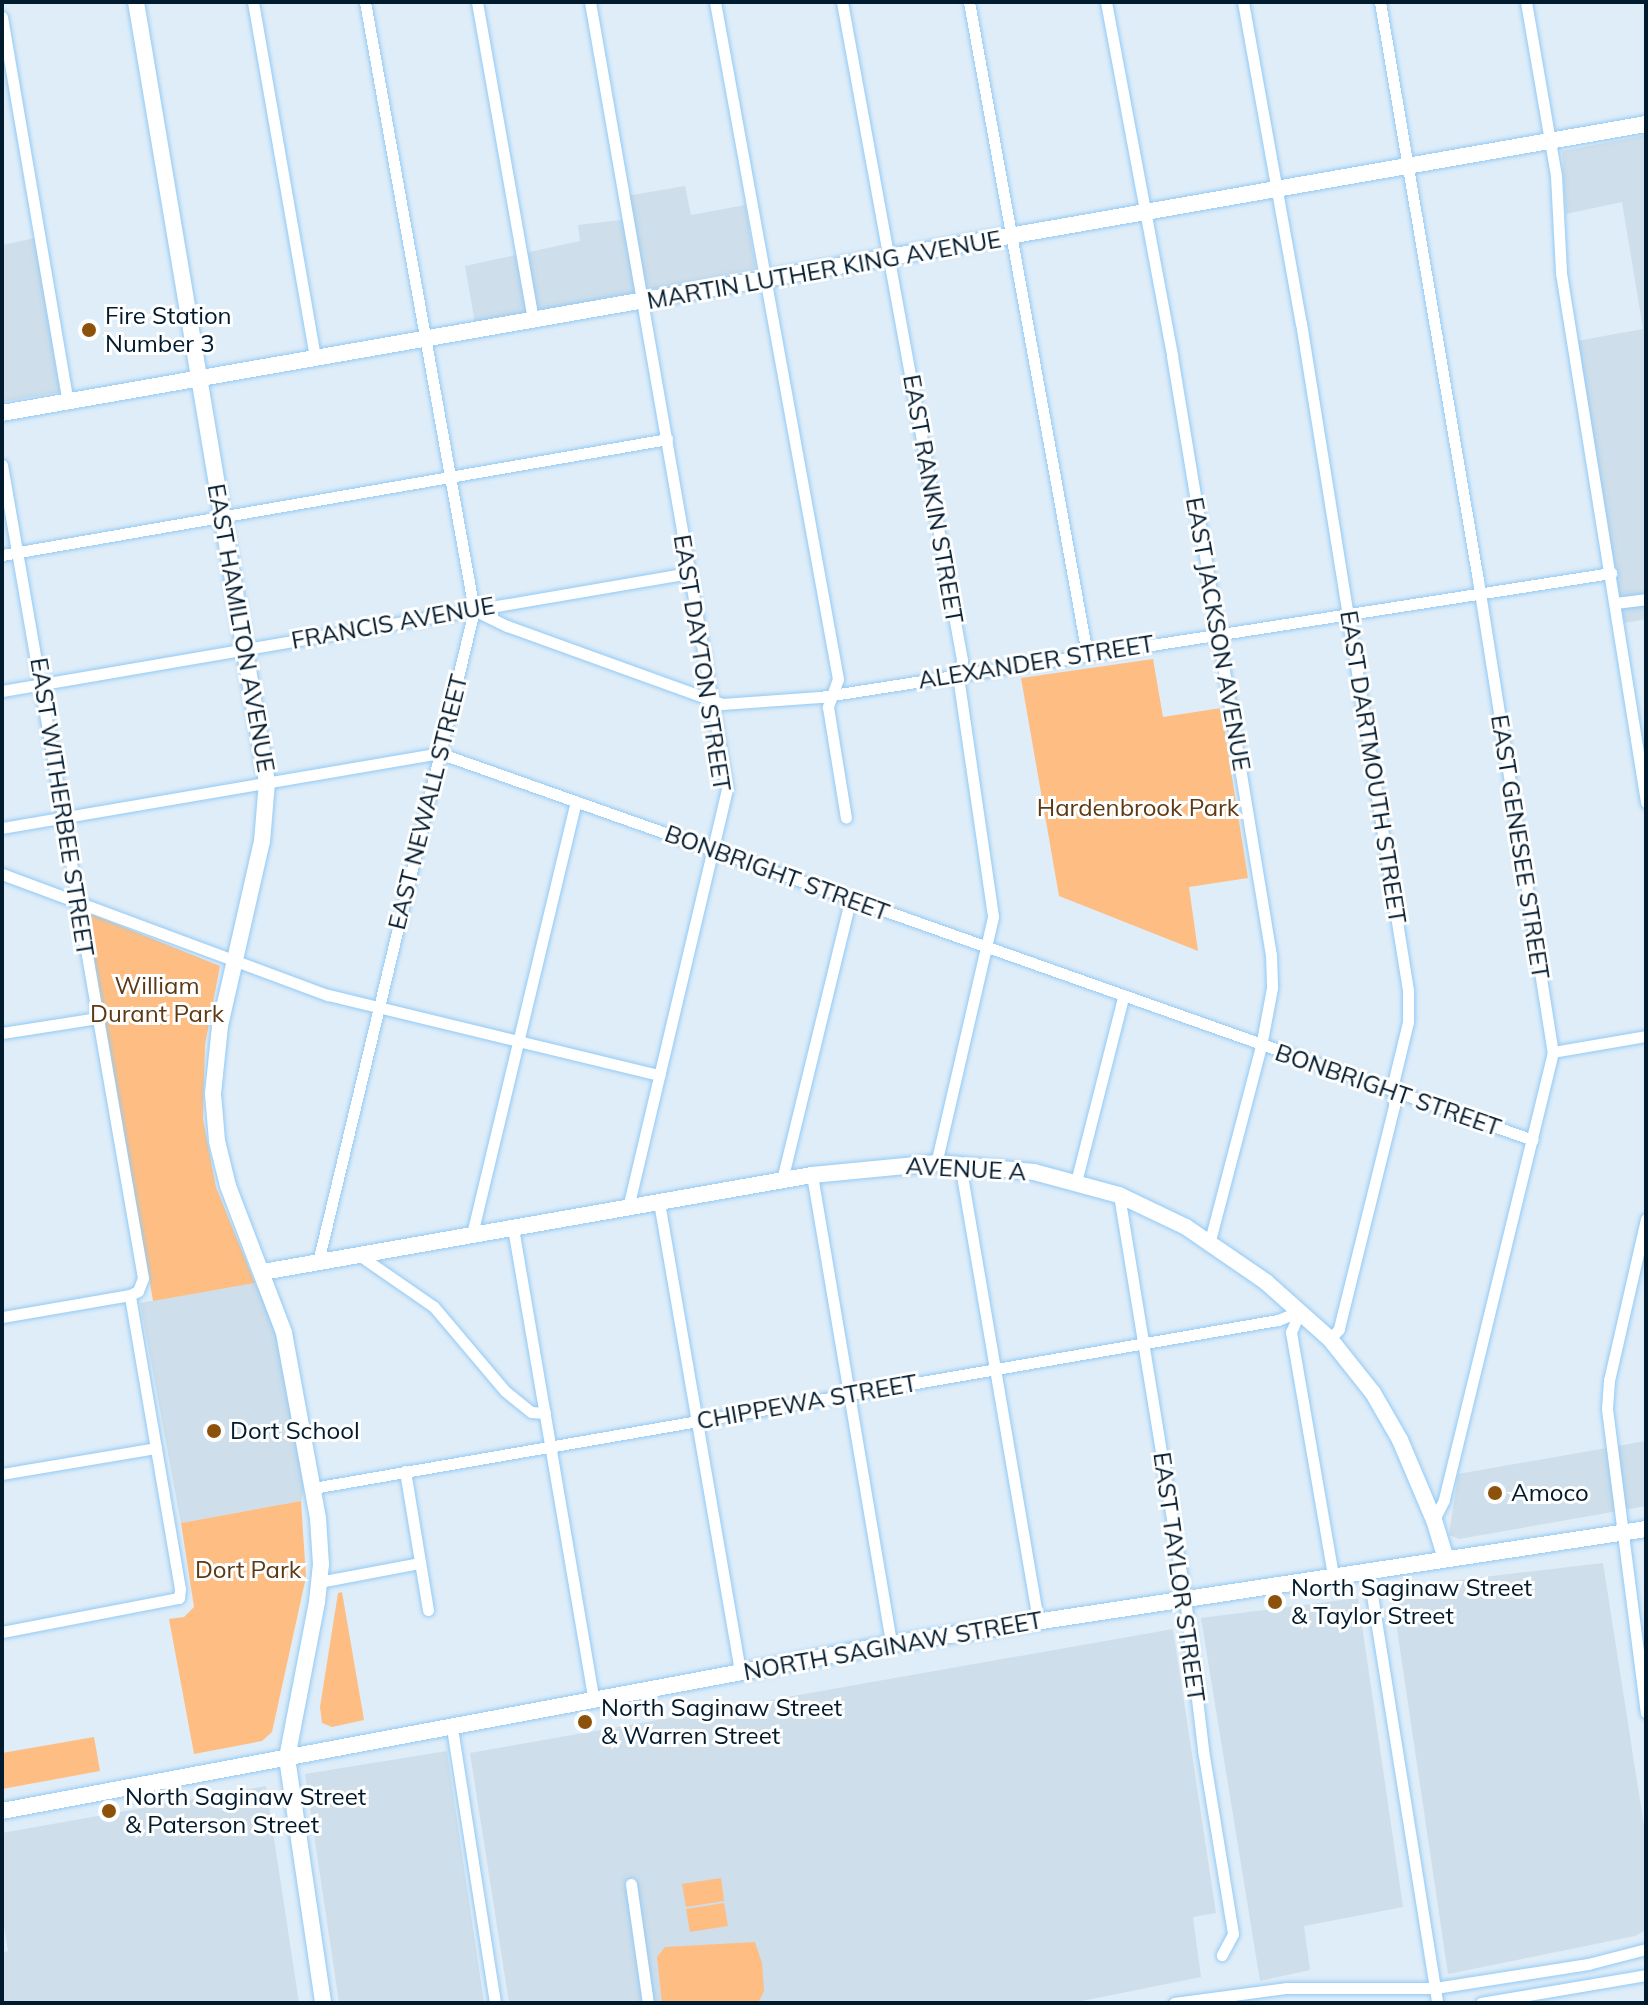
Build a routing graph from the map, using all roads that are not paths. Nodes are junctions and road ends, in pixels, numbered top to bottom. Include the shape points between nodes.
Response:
1 (136, 2) edge
2 (253, 2) edge
3 (365, 2) edge
4 (477, 2) edge
5 (590, 2) edge
6 (715, 2) edge
7 (842, 2) edge
8 (969, 2) edge
9 (1106, 2) edge
10 (1243, 2) edge
11 (1380, 2) edge
12 (1526, 2) edge
13 (2, 17) edge
14 (1646, 124) edge
15 (1551, 140) junction
16 (1409, 166) junction
17 (1276, 190) junction
18 (1144, 213) junction
19 (1011, 237) junction
20 (888, 259) junction
21 (765, 281) junction
22 (642, 302) junction
23 (533, 321) junction
24 (424, 340) junction
25 (315, 359) junction
26 (199, 379) junction
27 (68, 402) junction
28 (2, 413) edge
29 (667, 439) junction
30 (2, 465) edge
31 (450, 477) junction
32 (223, 518) junction
33 (19, 552) junction
34 (2, 555) edge
35 (689, 573) junction
36 (1611, 573) junction
37 (1479, 594) junction
38 (1646, 599) edge
39 (1615, 603) junction
40 (474, 610) junction
41 (1350, 614) junction
42 (1219, 635) junction
43 (246, 649) junction
44 (1087, 654) junction
45 (958, 673) junction
46 (42, 684) junction
47 (2, 691) edge
48 (834, 694) junction
49 (711, 700) junction
50 (439, 753) junction
51 (267, 782) junction
52 (576, 802) junction
53 (1646, 802) edge
54 (64, 817) junction
55 (846, 818) dead end
56 (2, 828) edge
57 (713, 849) junction
58 (2, 874) edge
59 (850, 900) junction
60 (77, 903) junction
61 (987, 948) junction
62 (235, 960) junction
63 (1123, 997) junction
64 (378, 1007) junction
65 (98, 1018) junction
66 (2, 1033) edge
67 (1646, 1036) edge
68 (519, 1041) junction
69 (1261, 1046) junction
70 (1553, 1052) junction
71 (659, 1075) junction
72 (1394, 1093) junction
73 (1533, 1140) junction
74 (936, 1163) junction
75 (960, 1164) junction
76 (812, 1175) junction
77 (782, 1180) junction
78 (1076, 1182) junction
79 (1119, 1195) junction
80 (659, 1202) junction
81 (628, 1208) junction
82 (1646, 1219) edge
83 (513, 1228) junction
84 (472, 1234) junction
85 (1210, 1241) junction
86 (359, 1255) junction
87 (318, 1262) junction
88 (263, 1272) junction
89 (134, 1293) junction
90 (1300, 1311) junction
91 (2, 1317) edge
92 (1330, 1339) junction
93 (1143, 1344) junction
94 (994, 1370) junction
95 (850, 1394) junction
96 (545, 1413) junction
97 (697, 1420) junction
98 (551, 1445) junction
99 (156, 1448) junction
100 (405, 1471) junction
101 (2, 1474) edge
102 (313, 1488) junction
103 (1434, 1520) junction
104 (1646, 1529) edge
105 (1622, 1533) junction
106 (1446, 1559) junction
107 (420, 1563) junction
108 (1368, 1570) junction
109 (1333, 1575) junction
110 (319, 1582) junction
111 (1185, 1598) junction
112 (428, 1610) dead end
113 (1038, 1621) junction
114 (2, 1632) edge
115 (891, 1644) junction
116 (740, 1673) junction
117 (594, 1701) junction
118 (1646, 1713) edge
119 (452, 1728) junction
120 (287, 1758) junction
121 (2, 1811) edge
122 (631, 1884) dead end
123 (1646, 1949) edge
124 (1222, 1955) dead end
125 (1646, 1975) edge
126 (1435, 1988) junction
127 (1193, 2001) edge
128 (323, 2003) edge
129 (495, 2003) edge
130 (648, 2003) edge
131 (1174, 2003) edge
132 (1437, 2003) edge
133 (1481, 2003) edge

1 - 26 street, EAST HAMILTON AVENUE
2 - 25 street
3 - 24 street, EAST NEWALL STREET
4 - 23 street
5 - 22 street, EAST DAYTON STREET
6 - 21 street
7 - 20 street, EAST RANKIN STREET
8 - 19 street
9 - 18 street, EAST JACKSON AVENUE
10 - 17 street, EAST DARTMOUTH STREET
11 - 16 street, EAST GENESEE STREET
12 - 15 street
13 - 27 street
14 - 15 street, MARTIN LUTHER KING AVENUE
15 - 16 street, MARTIN LUTHER KING AVENUE
15 - 36 street via 1559,258
16 - 17 street, MARTIN LUTHER KING AVENUE
16 - 37 street, EAST GENESEE STREET
17 - 18 street, MARTIN LUTHER KING AVENUE
17 - 41 street, EAST DARTMOUTH STREET
18 - 19 street, MARTIN LUTHER KING AVENUE
18 - 42 street, EAST JACKSON AVENUE
19 - 20 street, MARTIN LUTHER KING AVENUE
19 - 44 street
20 - 21 street, MARTIN LUTHER KING AVENUE
20 - 45 street, EAST RANKIN STREET via 962,660
21 - 22 street, MARTIN LUTHER KING AVENUE
21 - 48 street via 838,679
22 - 23 street, MARTIN LUTHER KING AVENUE
22 - 29 street, EAST DAYTON STREET
23 - 24 street, MARTIN LUTHER KING AVENUE
24 - 25 street, MARTIN LUTHER KING AVENUE
24 - 31 street, EAST NEWALL STREET
25 - 26 street, MARTIN LUTHER KING AVENUE
26 - 27 street, MARTIN LUTHER KING AVENUE
26 - 32 street, EAST HAMILTON AVENUE
27 - 28 street, MARTIN LUTHER KING AVENUE
29 - 31 street
29 - 35 street, EAST DAYTON STREET
30 - 33 street, EAST WITHERBEE STREET
31 - 32 street
31 - 40 street, EAST NEWALL STREET
32 - 33 street
32 - 43 street, EAST HAMILTON AVENUE
33 - 34 street
33 - 46 street, EAST WITHERBEE STREET
35 - 40 street, FRANCIS AVENUE
35 - 49 street, EAST DAYTON STREET
36 - 37 street, ALEXANDER STREET
36 - 39 street
37 - 41 street, ALEXANDER STREET
37 - 70 street, EAST GENESEE STREET
38 - 39 street
39 - 53 street
40 - 43 street, FRANCIS AVENUE
40 - 49 street, ALEXANDER STREET
40 - 50 street, EAST NEWALL STREET
41 - 42 street, ALEXANDER STREET
41 - 72 street, EAST DARTMOUTH STREET via 1408,990 1408,1022
42 - 44 street, ALEXANDER STREET
42 - 69 street, EAST JACKSON AVENUE via 1271,955 1272,988
43 - 46 street, FRANCIS AVENUE
43 - 51 street, EAST HAMILTON AVENUE
44 - 45 street, ALEXANDER STREET
45 - 48 street, ALEXANDER STREET
45 - 61 street, EAST RANKIN STREET via 993,917
46 - 47 street, FRANCIS AVENUE
46 - 54 street, EAST WITHERBEE STREET
48 - 49 street, ALEXANDER STREET via 722,704
48 - 55 street via 828,707
49 - 57 street, EAST DAYTON STREET via 727,789
50 - 51 street, BONBRIGHT STREET
50 - 52 street, BONBRIGHT STREET
50 - 64 street, EAST NEWALL STREET
51 - 54 street, BONBRIGHT STREET
51 - 62 street, EAST HAMILTON AVENUE via 262,841
52 - 57 street, BONBRIGHT STREET
52 - 68 street
54 - 56 street, BONBRIGHT STREET
54 - 60 street, EAST WITHERBEE STREET
57 - 59 street, BONBRIGHT STREET
57 - 71 street, EAST DAYTON STREET
58 - 60 street
59 - 61 street, BONBRIGHT STREET
59 - 77 street
60 - 62 street
60 - 65 street, EAST WITHERBEE STREET
61 - 63 street, BONBRIGHT STREET
61 - 74 street, EAST RANKIN STREET
62 - 64 street via 328,995
62 - 88 street, EAST HAMILTON AVENUE via 216,1050 214,1117 228,1186
63 - 69 street, BONBRIGHT STREET
63 - 78 street
64 - 68 street
64 - 87 street, EAST NEWALL STREET
65 - 66 street
65 - 89 street, EAST WITHERBEE STREET via 143,1278
67 - 70 street
68 - 71 street
68 - 84 street
69 - 72 street, BONBRIGHT STREET
69 - 85 street, EAST JACKSON AVENUE
70 - 73 street, EAST GENESEE STREET
71 - 81 street, EAST DAYTON STREET
72 - 73 street, BONBRIGHT STREET
72 - 92 street, EAST DARTMOUTH STREET via 1339,1329
73 - 103 street, EAST GENESEE STREET via 1444,1500
74 - 75 street, AVENUE A
74 - 76 street, AVENUE A
75 - 78 street, AVENUE A
75 - 94 street
76 - 77 street, AVENUE A
76 - 95 street
77 - 80 street, AVENUE A
78 - 79 street, AVENUE A
79 - 85 street, AVENUE A
79 - 93 street, EAST TAYLOR STREET
80 - 81 street, AVENUE A
80 - 97 street
81 - 83 street, AVENUE A
82 - 105 street via 1609,1380 1607,1409
83 - 84 street, AVENUE A
83 - 96 street
84 - 86 street, AVENUE A
85 - 90 street, AVENUE A
86 - 87 street, AVENUE A
86 - 96 street via 434,1307 505,1391 531,1412
87 - 88 street, AVENUE A
88 - 102 street, EAST HAMILTON AVENUE via 284,1333
89 - 91 street
89 - 99 street, EAST WITHERBEE STREET
90 - 92 street, AVENUE A
90 - 93 street, CHIPPEWA STREET via 1278,1320
90 - 109 street via 1291,1332
92 - 103 street, AVENUE A via 1355,1367 1393,1428
93 - 94 street, CHIPPEWA STREET
93 - 111 street, EAST TAYLOR STREET
94 - 95 street, CHIPPEWA STREET
94 - 113 street
95 - 97 street, CHIPPEWA STREET
95 - 115 street
96 - 98 street
97 - 98 street, CHIPPEWA STREET
97 - 116 street
98 - 100 street, CHIPPEWA STREET
98 - 117 street
99 - 101 street
99 - 114 street, EAST WITHERBEE STREET via 179,1598
100 - 102 street, CHIPPEWA STREET
100 - 107 street
102 - 110 street, EAST HAMILTON AVENUE
103 - 106 street, AVENUE A
104 - 105 street, NORTH SAGINAW STREET
105 - 106 street, NORTH SAGINAW STREET
105 - 118 street
106 - 108 street, NORTH SAGINAW STREET
107 - 110 street
107 - 112 street
108 - 109 street, NORTH SAGINAW STREET
108 - 126 street
109 - 111 street, NORTH SAGINAW STREET
110 - 120 street, EAST HAMILTON AVENUE
111 - 113 street, NORTH SAGINAW STREET
111 - 124 street, EAST TAYLOR STREET via 1233,1934
113 - 115 street, NORTH SAGINAW STREET
115 - 116 street, NORTH SAGINAW STREET
116 - 117 street, NORTH SAGINAW STREET
117 - 119 street, NORTH SAGINAW STREET
119 - 120 street, NORTH SAGINAW STREET
119 - 129 street
120 - 121 street, NORTH SAGINAW STREET
120 - 128 street, EAST HAMILTON AVENUE
122 - 130 street
123 - 126 street via 1588,1964
125 - 133 street
126 - 127 street via 1287,1988
126 - 132 street
127 - 131 street

